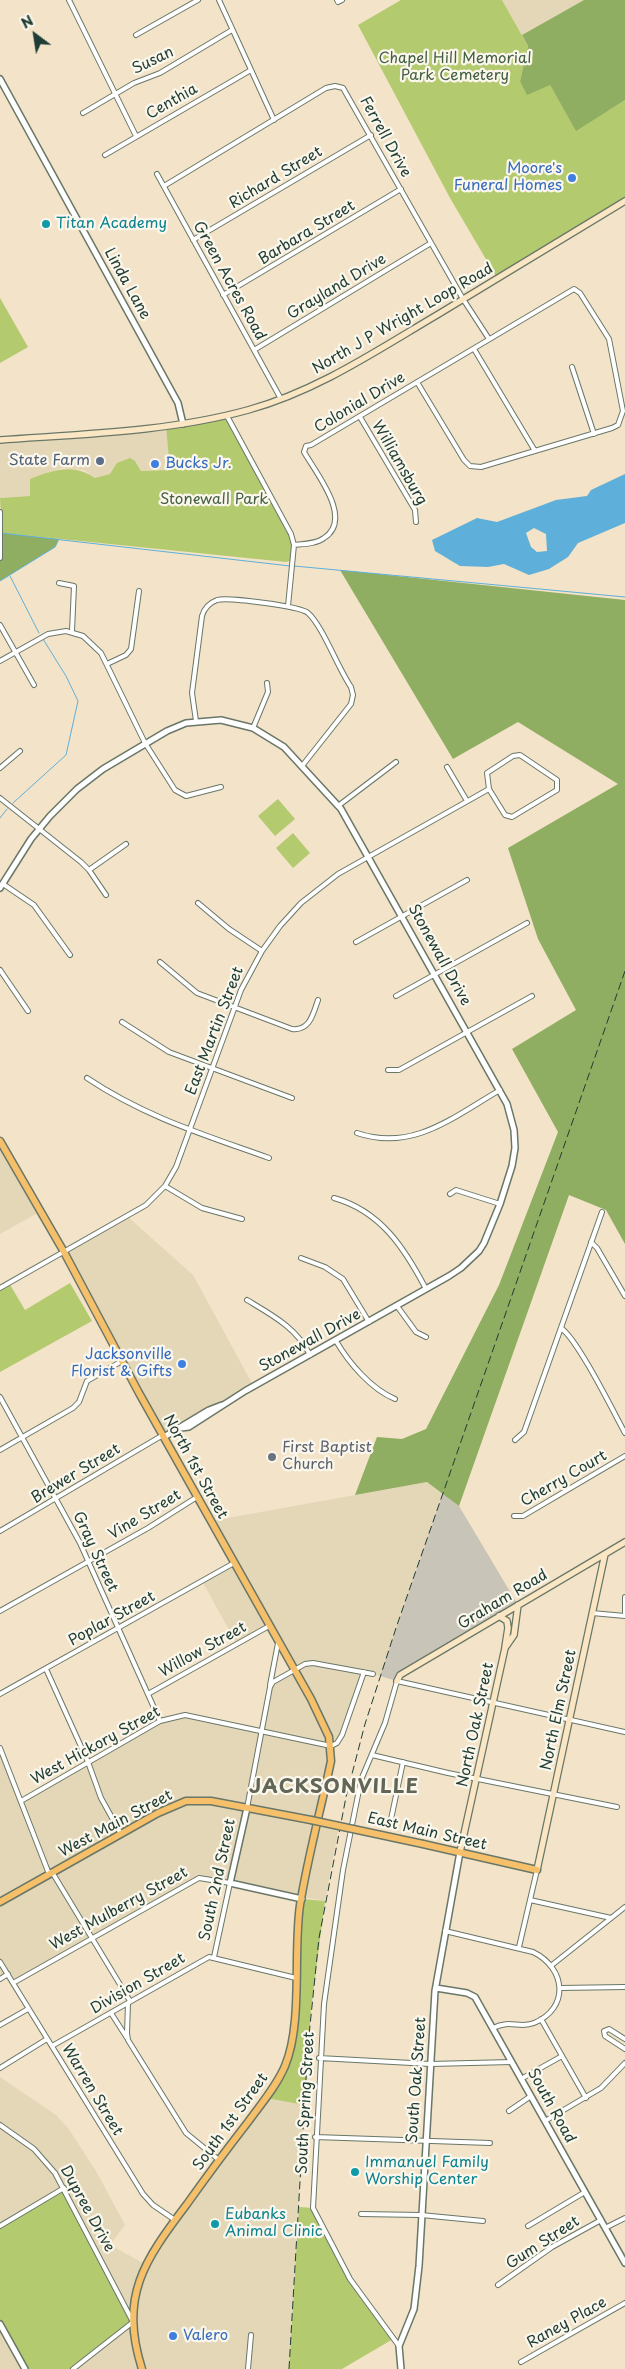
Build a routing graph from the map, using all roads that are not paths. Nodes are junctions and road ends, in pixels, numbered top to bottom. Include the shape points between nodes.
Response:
1 (69, 0) edge
2 (198, 0) edge
3 (219, 0) edge
4 (232, 30) junction
5 (136, 35) dead end
6 (251, 70) junction
7 (0, 79) edge
8 (115, 93) junction
9 (83, 113) dead end
10 (274, 120) junction
11 (371, 135) junction
12 (136, 136) junction
13 (106, 155) dead end
14 (157, 174) dead end
15 (164, 186) junction
16 (401, 189) junction
17 (625, 201) edge
18 (193, 240) junction
19 (431, 243) junction
20 (223, 295) junction
21 (463, 299) junction
22 (490, 339) junction
23 (474, 348) junction
24 (254, 350) junction
25 (572, 367) dead end
26 (417, 382) junction
27 (281, 399) junction
28 (227, 416) junction
29 (360, 417) junction
30 (183, 424) junction
31 (594, 434) junction
32 (0, 440) edge
33 (535, 451) junction
34 (0, 512) edge
35 (416, 522) dead end
36 (1, 529) edge
37 (294, 546) junction
38 (0, 558) edge
39 (59, 583) dead end
40 (139, 591) dead end
41 (288, 606) junction
42 (0, 625) edge
43 (72, 631) junction
44 (16, 652) junction
45 (0, 661) edge
46 (107, 664) junction
47 (267, 682) dead end
48 (34, 685) dead end
49 (196, 721) junction
50 (253, 728) junction
51 (145, 743) junction
52 (20, 751) dead end
53 (396, 762) dead end
54 (302, 766) junction
55 (447, 767) dead end
56 (0, 768) edge
57 (221, 787) dead end
58 (489, 788) junction
59 (0, 798) edge
60 (467, 801) junction
61 (338, 806) junction
62 (40, 829) junction
63 (126, 844) dead end
64 (369, 857) junction
65 (89, 870) junction
66 (467, 880) dead end
67 (1, 886) edge
68 (106, 896) dead end
69 (198, 903) dead end
70 (402, 916) junction
71 (527, 923) dead end
72 (356, 942) dead end
73 (262, 951) junction
74 (70, 955) dead end
75 (160, 962) dead end
76 (0, 970) edge
77 (435, 974) junction
78 (396, 996) dead end
79 (532, 996) dead end
80 (318, 1000) dead end
81 (234, 1008) junction
82 (28, 1011) dead end
83 (122, 1022) dead end
84 (467, 1032) junction
85 (212, 1068) junction
86 (388, 1070) dead end
87 (87, 1078) dead end
88 (500, 1090) junction
89 (292, 1098) dead end
90 (189, 1129) junction
91 (357, 1133) dead end
92 (0, 1141) edge
93 (269, 1158) dead end
94 (165, 1186) junction
95 (450, 1194) dead end
96 (334, 1198) dead end
97 (500, 1204) junction
98 (602, 1212) dead end
99 (242, 1220) dead end
100 (591, 1242) junction
101 (64, 1252) junction
102 (301, 1258) dead end
103 (0, 1288) edge
104 (426, 1289) junction
105 (625, 1296) edge
106 (247, 1300) dead end
107 (397, 1306) junction
108 (369, 1322) junction
109 (561, 1328) junction
110 (426, 1337) dead end
111 (336, 1341) junction
112 (310, 1355) junction
113 (122, 1361) junction
114 (0, 1397) edge
115 (395, 1399) dead end
116 (625, 1433) edge
117 (164, 1436) junction
118 (22, 1438) junction
119 (515, 1440) dead end
120 (0, 1450) edge
121 (625, 1456) edge
122 (197, 1497) junction
123 (56, 1499) junction
124 (514, 1516) dead end
125 (0, 1531) edge
126 (625, 1542) edge
127 (605, 1554) junction
128 (88, 1562) junction
129 (234, 1563) junction
130 (625, 1597) edge
131 (518, 1605) junction
132 (0, 1611) edge
133 (592, 1613) junction
134 (625, 1614) edge
135 (499, 1616) junction
136 (269, 1626) junction
137 (118, 1628) junction
138 (279, 1641) junction
139 (505, 1648) junction
140 (46, 1669) junction
141 (294, 1669) junction
142 (364, 1672) junction
143 (372, 1674) dead end
144 (397, 1681) junction
145 (270, 1687) junction
146 (0, 1694) edge
147 (148, 1694) junction
148 (493, 1702) junction
149 (569, 1719) junction
150 (160, 1721) junction
151 (261, 1731) junction
152 (625, 1732) edge
153 (331, 1746) junction
154 (0, 1748) edge
155 (372, 1755) junction
156 (88, 1762) junction
157 (402, 1762) junction
158 (477, 1780) junction
159 (553, 1794) junction
160 (21, 1801) junction
161 (617, 1807) dead end
162 (247, 1808) junction
163 (319, 1813) joint
164 (312, 1820) joint
165 (390, 1824) dead end
166 (121, 1834) junction
167 (460, 1852) junction
168 (537, 1870) junction
169 (50, 1873) junction
170 (230, 1883) junction
171 (302, 1899) junction
172 (530, 1900) junction
173 (0, 1902) edge
174 (625, 1907) edge
175 (620, 1911) junction
176 (625, 1916) edge
177 (611, 1918) junction
178 (445, 1931) junction
179 (91, 1938) junction
180 (519, 1947) junction
181 (214, 1957) junction
182 (0, 1962) edge
183 (552, 1965) junction
184 (8, 1974) junction
185 (296, 1978) junction
186 (0, 1979) edge
187 (13, 1982) junction
188 (625, 1987) edge
189 (436, 1988) junction
190 (560, 1988) junction
191 (129, 2002) junction
192 (28, 2009) junction
193 (110, 2014) junction
194 (540, 2020) junction
195 (0, 2025) edge
196 (493, 2028) junction
197 (47, 2038) junction
198 (625, 2039) edge
199 (128, 2040) junction
200 (52, 2046) junction
201 (625, 2049) edge
202 (562, 2056) junction
203 (319, 2058) junction
204 (512, 2062) junction
205 (625, 2062) edge
206 (430, 2064) junction
207 (0, 2068) edge
208 (522, 2079) junction
209 (531, 2096) junction
210 (586, 2098) junction
211 (509, 2111) dead end
212 (545, 2121) junction
213 (0, 2125) edge
214 (315, 2137) junction
215 (426, 2140) junction
216 (490, 2143) dead end
217 (219, 2160) junction
218 (64, 2188) junction
219 (585, 2192) junction
220 (361, 2214) dead end
221 (421, 2215) junction
222 (625, 2218) edge
223 (175, 2220) junction
224 (483, 2220) dead end
225 (601, 2220) junction
226 (0, 2226) edge
227 (528, 2226) dead end
228 (605, 2228) junction
229 (625, 2262) edge
230 (498, 2285) dead end
231 (625, 2303) edge
232 (133, 2322) junction
233 (0, 2324) edge
234 (251, 2335) dead end
235 (399, 2346) junction
236 (521, 2362) dead end
237 (25, 2369) edge
238 (74, 2369) edge
239 (142, 2369) edge
240 (248, 2369) edge
241 (400, 2369) edge

1 - 8 street
2 - 5 street
3 - 4 street
4 - 6 street
4 - 8 street, Susan via 160,73
6 - 10 street
6 - 12 street, Centhia
7 - 30 street, Linda Lane via 178,403
8 - 9 street, Susan
8 - 12 street
10 - 11 street, Ferrell Drive via 326,88 338,87 347,94
10 - 15 street, Ferrell Drive
11 - 16 street, Ferrell Drive
11 - 18 street, Richard Street
12 - 13 street, Centhia
14 - 15 street, Green Acres Road
15 - 18 street, Green Acres Road
16 - 19 street, Ferrell Drive
16 - 20 street, Barbara Street
17 - 21 main road, North J P Wright Loop Road
18 - 20 street, Green Acres Road
19 - 21 street, Ferrell Drive
19 - 24 street, Grayland Drive
20 - 24 street, Green Acres Road
21 - 22 street
21 - 27 main road, North J P Wright Loop Road via 351,366
22 - 23 street, Colonial Drive
22 - 31 street, Colonial Drive via 574,289 580,293 608,339 623,411 618,424
23 - 26 street, Colonial Drive
23 - 33 street
24 - 27 street, Green Acres Road
25 - 31 street
26 - 29 street, Colonial Drive
26 - 33 street via 470,466 481,467
27 - 28 main road, North J P Wright Loop Road
28 - 30 main road, North J P Wright Loop Road
28 - 37 street via 279,509
29 - 35 street, Williamsburg via 415,510
29 - 37 street, Colonial Drive via 306,446 304,452 334,505 336,520 325,538
30 - 32 main road, North J P Wright Loop Road
31 - 33 street
34 - 36 street
36 - 38 street
37 - 41 street
39 - 43 street via 74,586
40 - 46 street via 131,649
41 - 49 street via 221,600 206,607 202,616 192,693
41 - 54 street via 310,615 353,695 351,704
42 - 44 street
43 - 44 street via 48,634
43 - 46 street via 90,641
44 - 45 street
44 - 48 street
46 - 51 street
47 - 50 street via 268,692
49 - 50 street, Stonewall Drive via 221,720
49 - 51 street, Stonewall Drive via 176,726
50 - 54 street, Stonewall Drive via 278,742
51 - 57 street via 179,794 186,796
51 - 62 street, Stonewall Drive via 77,789
52 - 56 street
53 - 61 street
54 - 61 street, Stonewall Drive
55 - 60 street
58 - 58 street via 505,815 512,817 557,790 557,780 520,755 490,769 486,778
58 - 60 street, East Martin Street
59 - 62 street
60 - 64 street, East Martin Street
61 - 64 street, Stonewall Drive
62 - 65 street
62 - 67 street, Stonewall Drive
63 - 65 street
64 - 70 street, Stonewall Drive
64 - 73 street, East Martin Street via 327,882 301,903
65 - 68 street
66 - 70 street
67 - 74 street via 34,905
69 - 73 street via 229,930
70 - 72 street
70 - 77 street, Stonewall Drive
71 - 77 street
73 - 81 street, East Martin Street
75 - 81 street via 197,993
76 - 82 street
77 - 78 street
77 - 84 street, Stonewall Drive
79 - 84 street
80 - 81 street via 309,1023 296,1030
81 - 85 street, East Martin Street
83 - 85 street via 161,1048
84 - 86 street via 399,1070
84 - 88 street, Stonewall Drive
85 - 89 street
85 - 90 street, East Martin Street
87 - 90 street via 129,1104
88 - 91 street via 418,1136 385,1140
88 - 97 street, Stonewall Drive via 510,1112 515,1138 512,1166
90 - 93 street
90 - 94 street, East Martin Street via 176,1167
92 - 101 main road, North 1st Street
94 - 99 street via 202,1208
94 - 101 street, East Martin Street via 140,1209
95 - 97 street via 456,1190
96 - 104 street via 372,1216 388,1229 403,1248
97 - 104 street, Stonewall Drive via 479,1252 462,1268
98 - 100 street
100 - 105 street
100 - 109 street
101 - 103 street, East Martin Street
101 - 113 main road, North 1st Street
102 - 108 street via 326,1267 343,1279
104 - 107 street, Stonewall Drive
106 - 112 street via 292,1330
107 - 108 street, Stonewall Drive
107 - 110 street via 416,1332
108 - 111 street, Stonewall Drive
109 - 116 street via 586,1362
109 - 119 street via 524,1432
111 - 112 street, Stonewall Drive
111 - 115 street via 353,1365
112 - 117 street, Stonewall Drive via 189,1427
113 - 117 main road, North 1st Street
113 - 118 street via 87,1381 73,1408
114 - 118 street, Gray Street
117 - 122 main road, North 1st Street
117 - 123 street, Brewer Street
118 - 120 street
118 - 123 street, Gray Street
121 - 124 street, Cherry Court via 524,1516
122 - 128 street, Vine Street
122 - 129 main road, North 1st Street
123 - 125 street, Brewer Street
123 - 128 street, Gray Street
126 - 127 main road, Graham Road
127 - 131 main road, Graham Road
127 - 133 main road, North Elm Street
128 - 132 street, Vine Street
128 - 137 street, Gray Street
129 - 136 main road, North 1st Street
129 - 137 street, Poplar Street
130 - 134 street
131 - 135 main road, Graham Road
131 - 139 main road, North Oak Street via 514,1635
133 - 134 street
133 - 149 main road, North Elm Street
135 - 139 main road via 507,1621
135 - 144 main road, Graham Road via 400,1675
136 - 138 main road, North 1st Street
136 - 147 street, Willow Street
137 - 140 street, Poplar Street
137 - 147 street, Gray Street
138 - 141 main road, North 1st Street
138 - 145 street
139 - 148 main road, North Oak Street
140 - 146 street, Poplar Street
140 - 156 street
141 - 142 street via 313,1663
141 - 145 street via 276,1679
141 - 153 main road, North 1st Street via 315,1706
142 - 143 street
142 - 153 street via 342,1735
144 - 148 street
144 - 155 street, South Spring Street
145 - 151 street
147 - 150 street, Gray Street
148 - 149 street
148 - 158 main road, North Oak Street
149 - 152 street
149 - 159 main road, North Elm Street
150 - 151 street, West Hickory Street via 185,1715
150 - 156 street, West Hickory Street
151 - 153 street, West Hickory Street
151 - 162 street
153 - 163 main road, North 1st Street via 331,1761
154 - 160 street
155 - 157 street
155 - 203 street, South Spring Street via 361,1780 350,1838 328,1970
156 - 160 street, West Hickory Street
156 - 166 street via 101,1798
157 - 158 street
157 - 165 street
158 - 159 street
158 - 167 main road, North Oak Street
159 - 161 street
159 - 168 main road, North Elm Street
160 - 169 street
162 - 164 main road, West Main Street
162 - 166 main road, West Main Street via 211,1801 186,1801
162 - 170 street, South 2nd Street
163 - 171 main road, South 1st Street
164 - 167 main road, East Main Street, bridge
166 - 169 main road, West Main Street
167 - 168 main road, East Main Street
167 - 178 street, South Oak Street
168 - 172 street
169 - 173 main road, West Main Street
169 - 179 street
170 - 171 street, West Mulberry Street
170 - 179 street, West Mulberry Street via 196,1879
170 - 181 street, South 2nd Street
171 - 185 main road, South 1st Street
172 - 177 street
172 - 180 street
174 - 175 street
175 - 176 street
175 - 177 street
177 - 183 street
178 - 180 street
178 - 189 street, South Oak Street
179 - 187 street, West Mulberry Street
179 - 191 street
180 - 183 street
181 - 185 street
181 - 191 street, Division Street via 206,1958
182 - 184 street, Warren Street
183 - 190 street
184 - 186 street
184 - 187 street, Warren Street
185 - 217 main road, South 1st Street via 292,2038 283,2070 270,2093
187 - 192 street, Warren Street
188 - 190 street
189 - 196 street, South Road via 472,1995
189 - 206 street, South Oak Street
190 - 194 street via 551,2012
191 - 193 street, Division Street
191 - 199 street
192 - 195 street
192 - 197 street, Warren Street
193 - 199 street
193 - 200 street, Division Street
194 - 196 street via 526,2025 502,2023
194 - 202 street
196 - 204 street, South Road
197 - 200 street, Warren Street
197 - 207 street
198 - 201 street via 609,2029 604,2032
199 - 217 street via 186,2133
200 - 223 street, Warren Street via 143,2194
202 - 208 street
202 - 210 street
203 - 206 street
203 - 214 street, South Spring Street
204 - 206 street
204 - 208 street, South Road
205 - 210 street via 609,2081
206 - 215 street, South Oak Street
208 - 209 street, South Road
209 - 211 street
209 - 212 street, South Road
210 - 212 street
212 - 219 street, South Road
213 - 218 street, Dupree Drive via 43,2157
214 - 215 street
214 - 235 street, South Spring Street via 313,2208 350,2279
215 - 216 street
215 - 221 street, South Oak Street
217 - 223 main road, South 1st Street
218 - 226 street
218 - 232 street, Dupree Drive
219 - 225 street, South Road
219 - 227 street
220 - 221 street
221 - 224 street
221 - 235 street, South Oak Street via 414,2308
222 - 228 street
223 - 232 main road, South 1st Street via 155,2246 141,2273
225 - 228 street, South Road
225 - 230 street, Gum Street
228 - 229 street, South Road
231 - 236 street, Raney Place
232 - 238 street
232 - 239 main road, South 1st Street via 133,2337
233 - 237 street
234 - 240 street
235 - 241 street, South Oak Street

